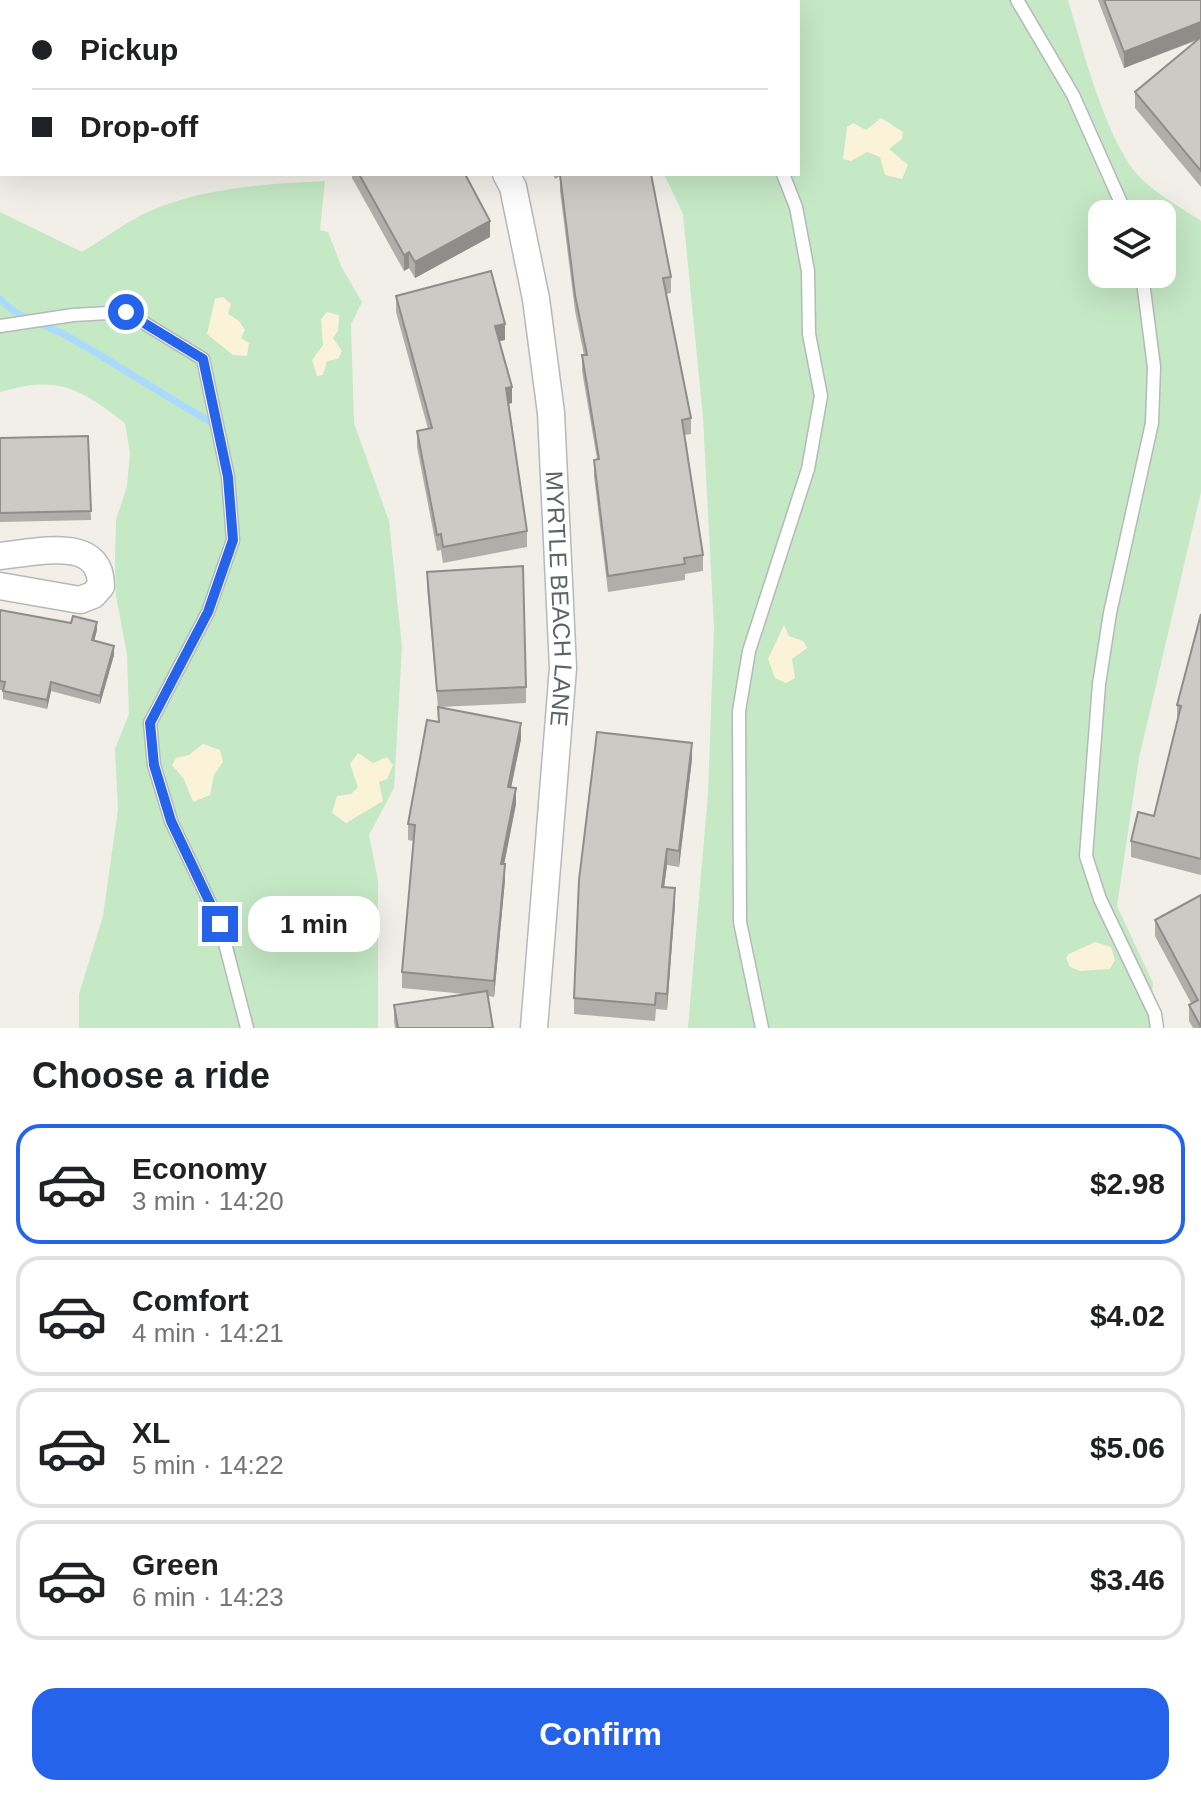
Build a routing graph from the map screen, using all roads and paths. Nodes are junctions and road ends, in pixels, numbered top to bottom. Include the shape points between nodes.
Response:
1 (1017, 0) edge
2 (507, 176) edge
3 (784, 176) edge
4 (1120, 200) edge
5 (1144, 288) edge
6 (0, 326) edge
7 (0, 556) edge
8 (0, 586) edge
9 (247, 1028) edge
10 (534, 1028) edge
11 (762, 1028) edge
12 (1157, 1028) edge

1 - 4 lane via 1073,95
2 - 10 street, MYRTLE BEACH LANE via 536,299 551,413 563,668
3 - 11 lane via 806,258 809,334 821,396 808,469 749,651 739,711 740,922
5 - 12 lane via 1154,367 1152,423 1099,684 1086,856
6 - 9 lane via 126,312 203,359 228,477 233,540 208,612 150,723 154,765 171,821 220,924
7 - 8 street via 82,552 95,561 101,586 80,600

